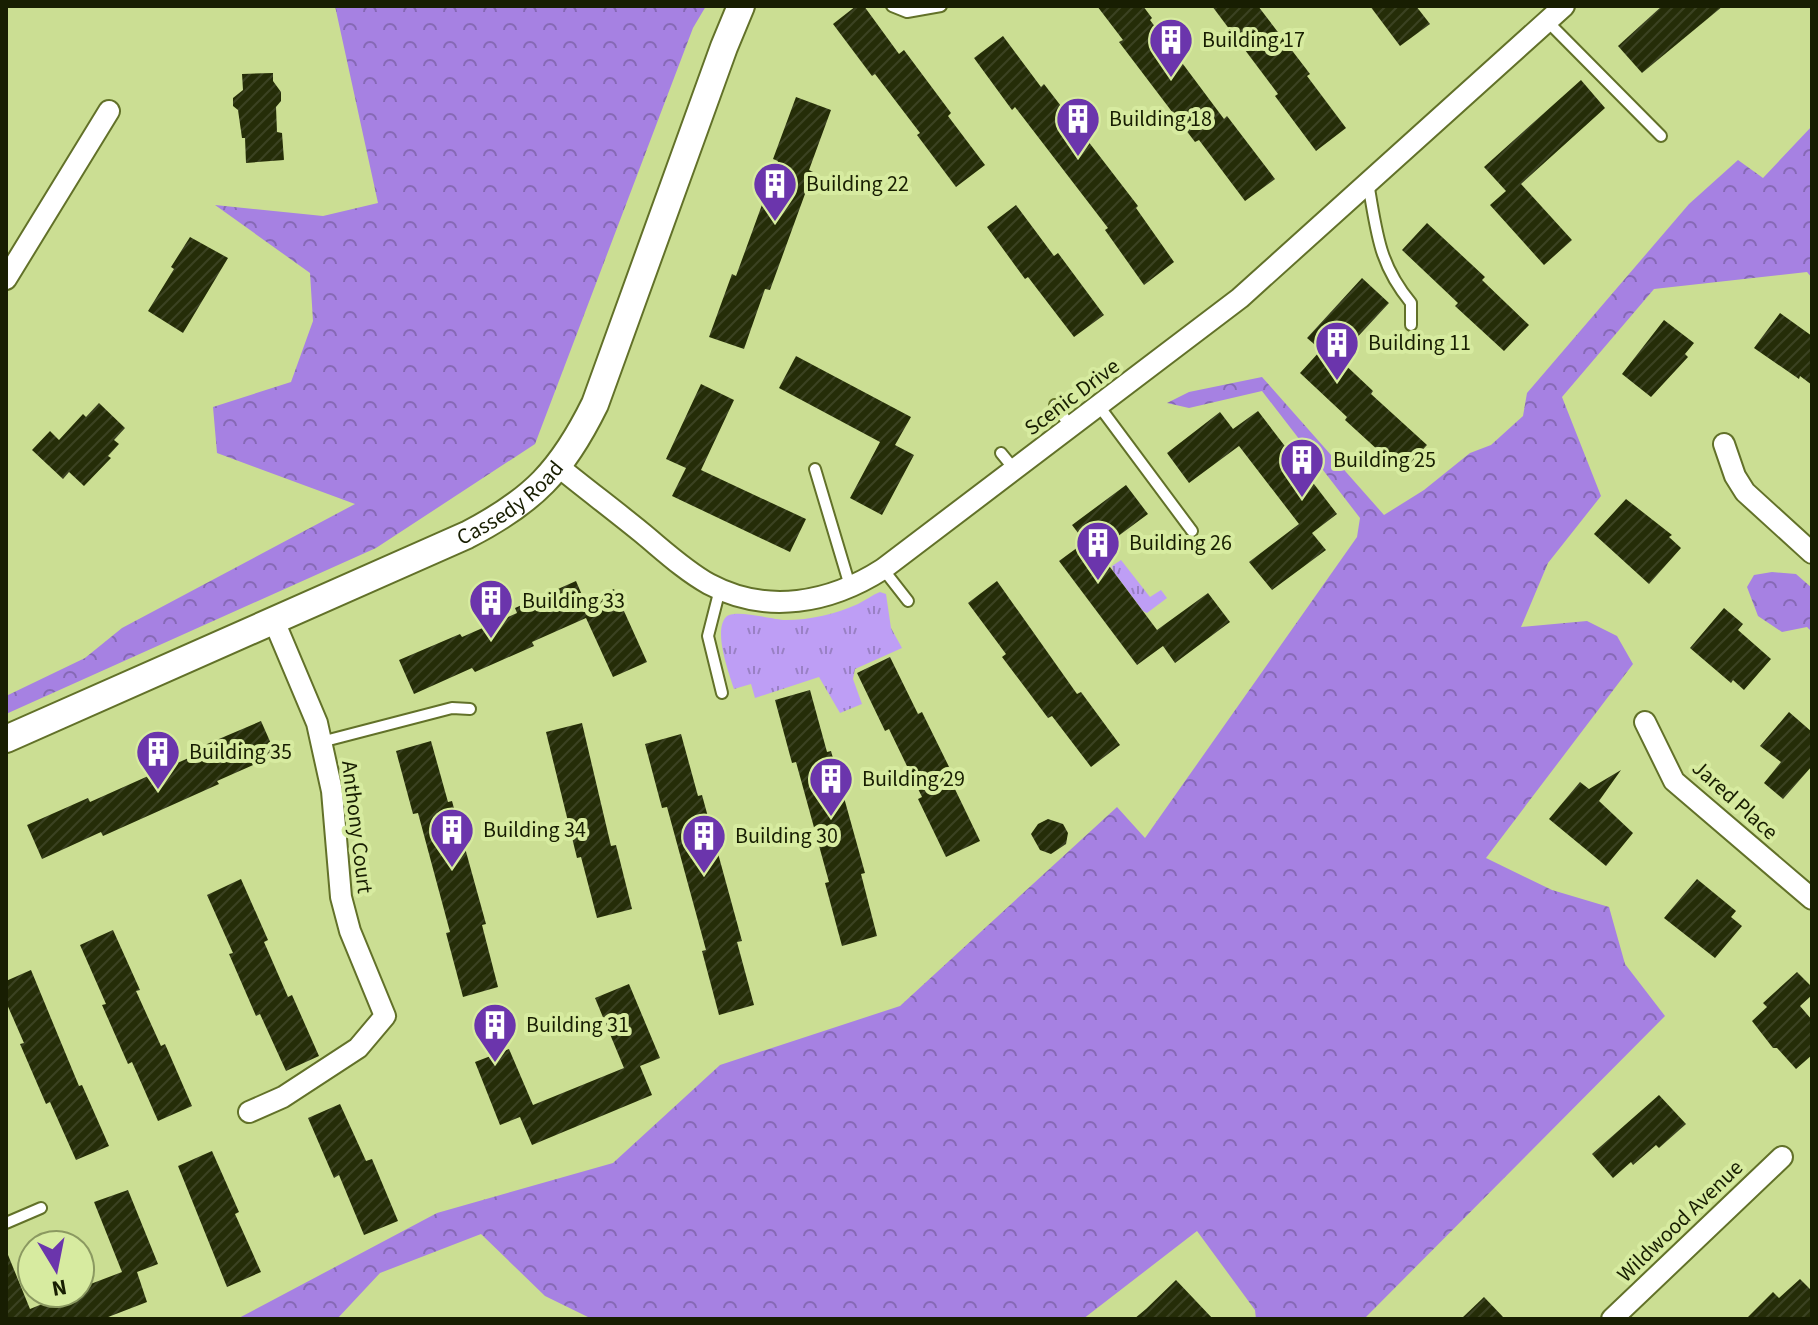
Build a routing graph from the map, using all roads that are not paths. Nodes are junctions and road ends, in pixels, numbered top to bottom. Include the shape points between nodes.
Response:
1 (741, 6) edge
2 (892, 6) edge
3 (941, 6) edge
4 (1564, 6) edge
5 (1547, 21) junction
6 (109, 111) dead end
7 (1661, 136) dead end
8 (1368, 183) junction
9 (6, 279) edge
10 (1411, 325) dead end
11 (1055, 405) dead end
12 (1099, 406) junction
13 (1071, 427) junction
14 (1724, 444) dead end
15 (1001, 453) dead end
16 (559, 467) junction
17 (815, 469) dead end
18 (1015, 470) junction
19 (1192, 531) dead end
20 (1812, 553) edge
21 (883, 569) junction
22 (851, 588) junction
23 (720, 589) junction
24 (908, 601) dead end
25 (274, 621) junction
26 (722, 693) dead end
27 (470, 709) dead end
28 (1645, 722) dead end
29 (6, 739) edge
30 (321, 742) junction
31 (1812, 899) edge
32 (249, 1112) dead end
33 (1782, 1157) dead end
34 (41, 1208) dead end
35 (6, 1223) edge
36 (1612, 1319) edge

1 - 16 street, Cassedy Road via 595,404
2 - 3 lane via 907,12
4 - 5 street, Scenic Drive
5 - 7 lane
5 - 8 street, Scenic Drive
6 - 9 street
8 - 10 lane via 1381,255 1411,303
8 - 12 street, Scenic Drive via 1240,298
11 - 13 lane
12 - 13 street, Scenic Drive
12 - 19 lane
13 - 18 street, Scenic Drive
14 - 20 street via 1745,492
15 - 18 lane
16 - 23 street, Scenic Drive via 676,561
16 - 25 street, Cassedy Road via 488,525
17 - 22 lane
18 - 21 street, Scenic Drive
21 - 22 street, Scenic Drive
21 - 24 lane
22 - 23 street, Scenic Drive via 818,599 780,602
23 - 26 lane via 708,636
25 - 29 street, Cassedy Road
25 - 30 street, Anthony Court via 313,708
27 - 30 lane via 452,708
28 - 31 street, Jared Place via 1674,781
30 - 32 street, Anthony Court via 332,791 341,897 385,1016 358,1048 283,1097
33 - 36 street, Wildwood Avenue
34 - 35 lane

